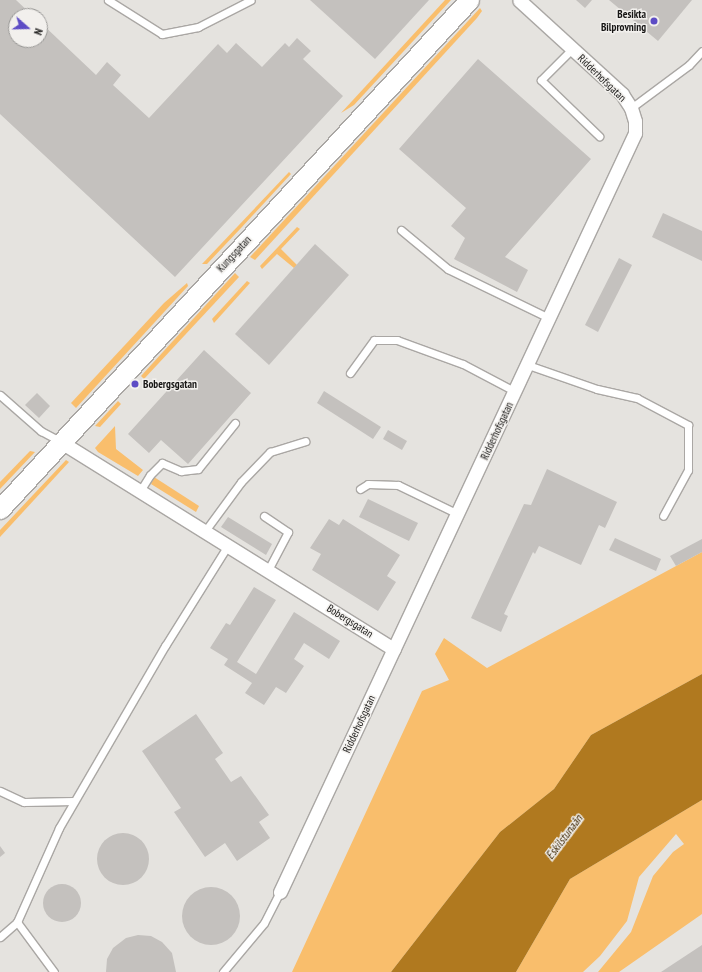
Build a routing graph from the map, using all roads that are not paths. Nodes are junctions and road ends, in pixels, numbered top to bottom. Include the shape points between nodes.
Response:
1 (108, 0) edge
2 (251, 0) edge
3 (469, 0) edge
4 (519, 0) edge
5 (572, 49) junction
6 (702, 51) edge
7 (631, 108) junction
8 (599, 136) dead end
9 (401, 230) dead end
10 (549, 318) junction
11 (528, 365) junction
12 (350, 373) dead end
13 (516, 392) junction
14 (0, 395) edge
15 (235, 423) dead end
16 (305, 441) dead end
17 (61, 442) junction
18 (360, 489) dead end
19 (140, 491) junction
20 (0, 509) edge
21 (458, 514) junction
22 (264, 516) dead end
23 (663, 516) dead end
24 (205, 531) junction
25 (228, 545) junction
26 (268, 570) junction
27 (394, 649) junction
28 (0, 791) edge
29 (74, 801) junction
30 (280, 892) joint
31 (17, 922) junction
32 (0, 938) edge
33 (54, 972) edge
34 (223, 972) edge

1 - 2 lane via 162,34 198,26
3 - 17 main road, Kungsgatan
4 - 5 street, Ridderhofsgatan
5 - 7 street, Ridderhofsgatan via 622,94
5 - 8 lane via 541,80
6 - 7 lane via 689,65
7 - 10 street, Ridderhofsgatan via 636,121 630,146
9 - 10 lane via 448,269
10 - 11 street, Ridderhofsgatan
11 - 13 street, Ridderhofsgatan
11 - 23 lane via 597,389 637,398 688,425 688,470
12 - 13 lane via 374,340 396,340 463,364
13 - 21 street, Ridderhofsgatan
14 - 17 lane via 41,431
15 - 19 lane via 198,469 181,471 162,463 150,474
16 - 24 lane via 270,452 240,482
17 - 19 street, Bobergsgatan
17 - 20 main road, Kungsgatan
18 - 21 lane via 368,484 398,485
19 - 24 street, Bobergsgatan
21 - 27 street, Ridderhofsgatan
22 - 26 lane via 288,532
24 - 25 street, Bobergsgatan
25 - 26 street, Bobergsgatan
25 - 29 lane
26 - 27 street, Bobergsgatan
27 - 30 street, Ridderhofsgatan
28 - 29 lane via 24,802
29 - 31 lane via 59,828
30 - 34 lane via 264,924
31 - 32 lane
31 - 33 lane

